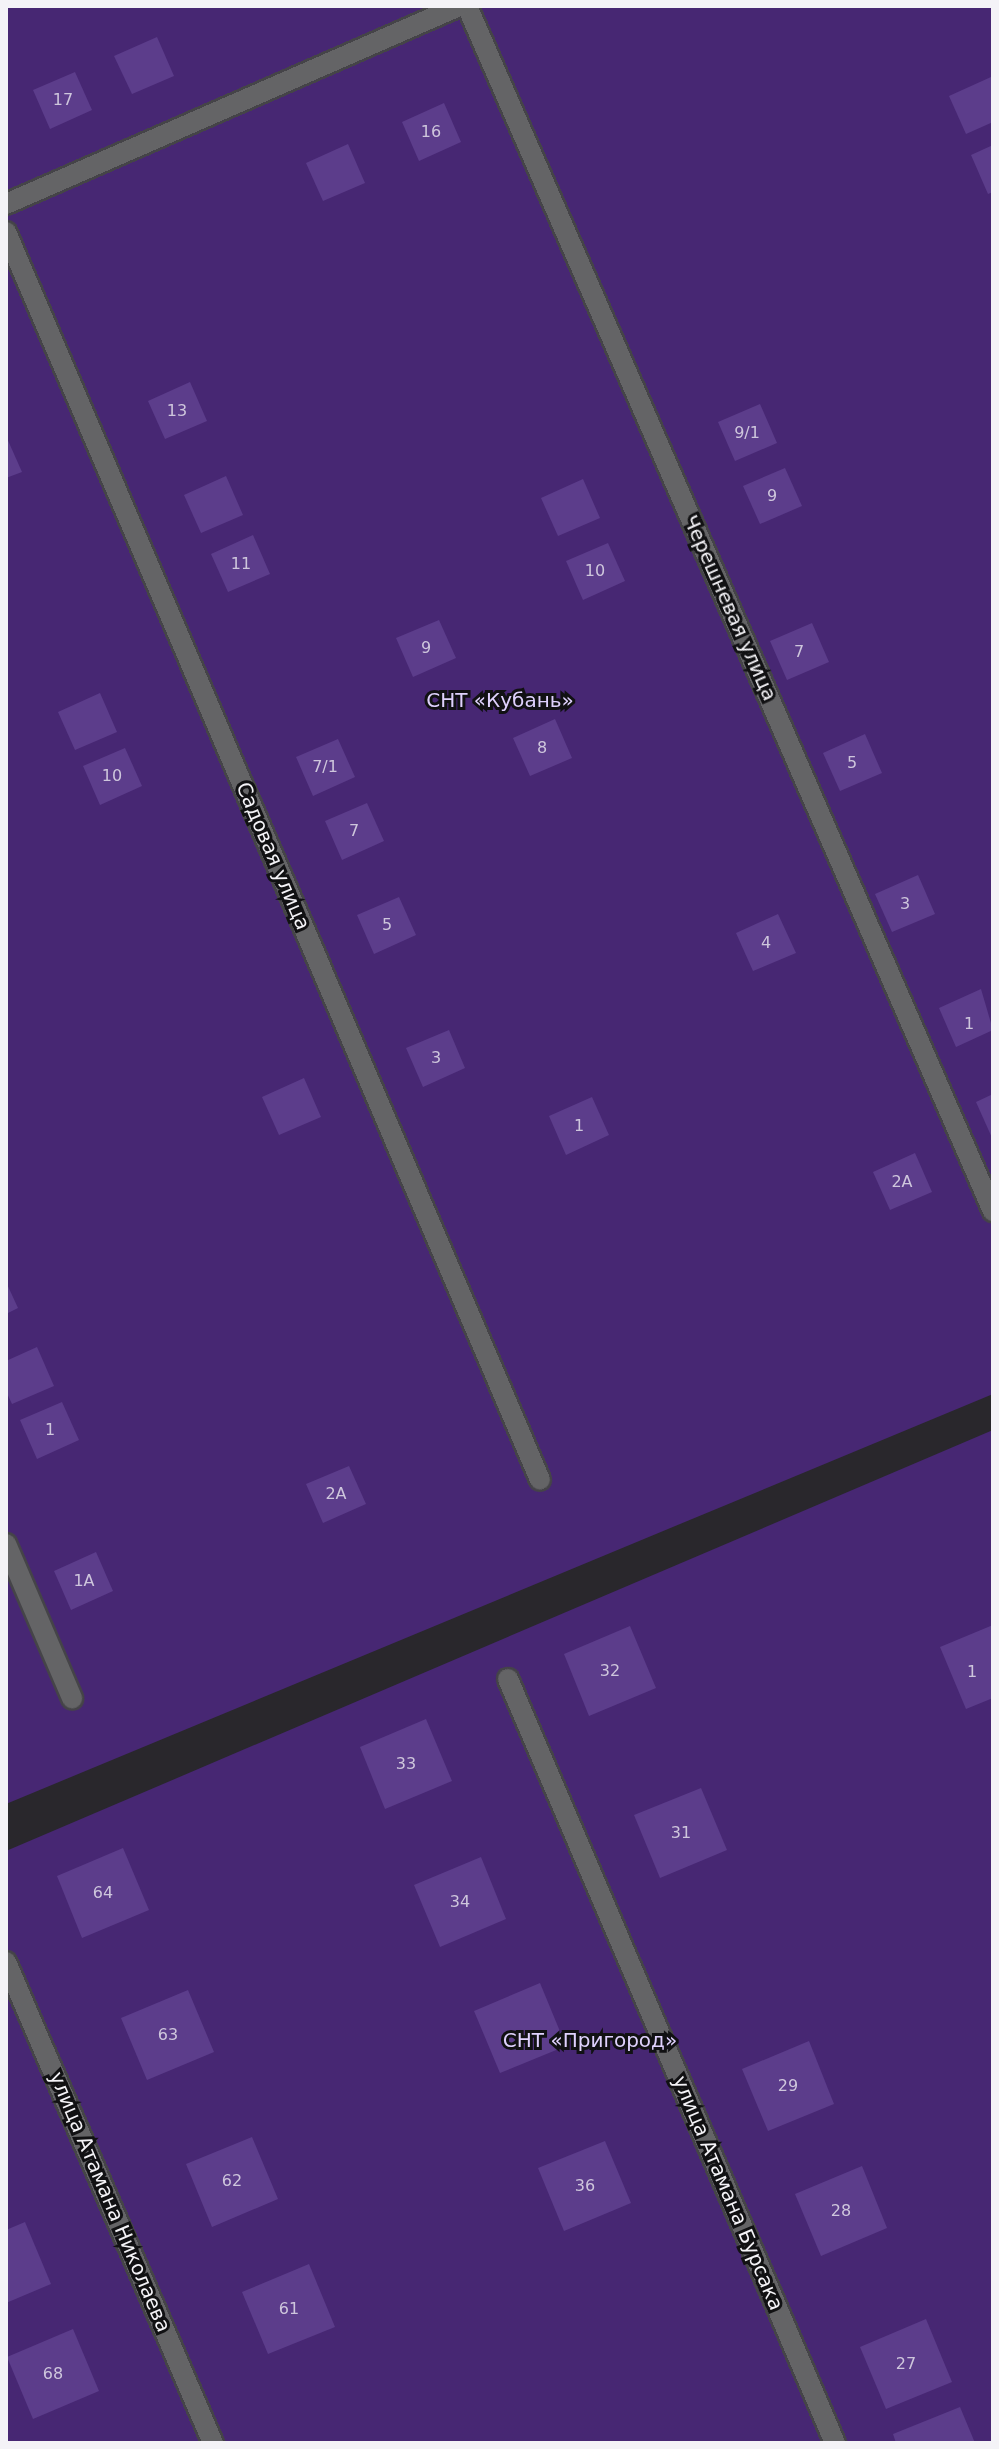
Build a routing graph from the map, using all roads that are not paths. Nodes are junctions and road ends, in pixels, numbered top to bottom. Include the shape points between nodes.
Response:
1 (459, 6) edge
2 (467, 6) edge
3 (6, 204) edge
4 (6, 232) edge
5 (993, 1211) edge
6 (540, 1480) dead end
7 (6, 1544) edge
8 (508, 1679) dead end
9 (72, 1698) dead end
10 (6, 1962) edge
11 (213, 2443) edge
12 (835, 2443) edge

1 - 3 street
2 - 5 street, Черешневая улица
4 - 6 street, Садовая улица
7 - 9 street
8 - 12 street, улица Атамана Бурсака
10 - 11 street, улица Атамана Николаева

